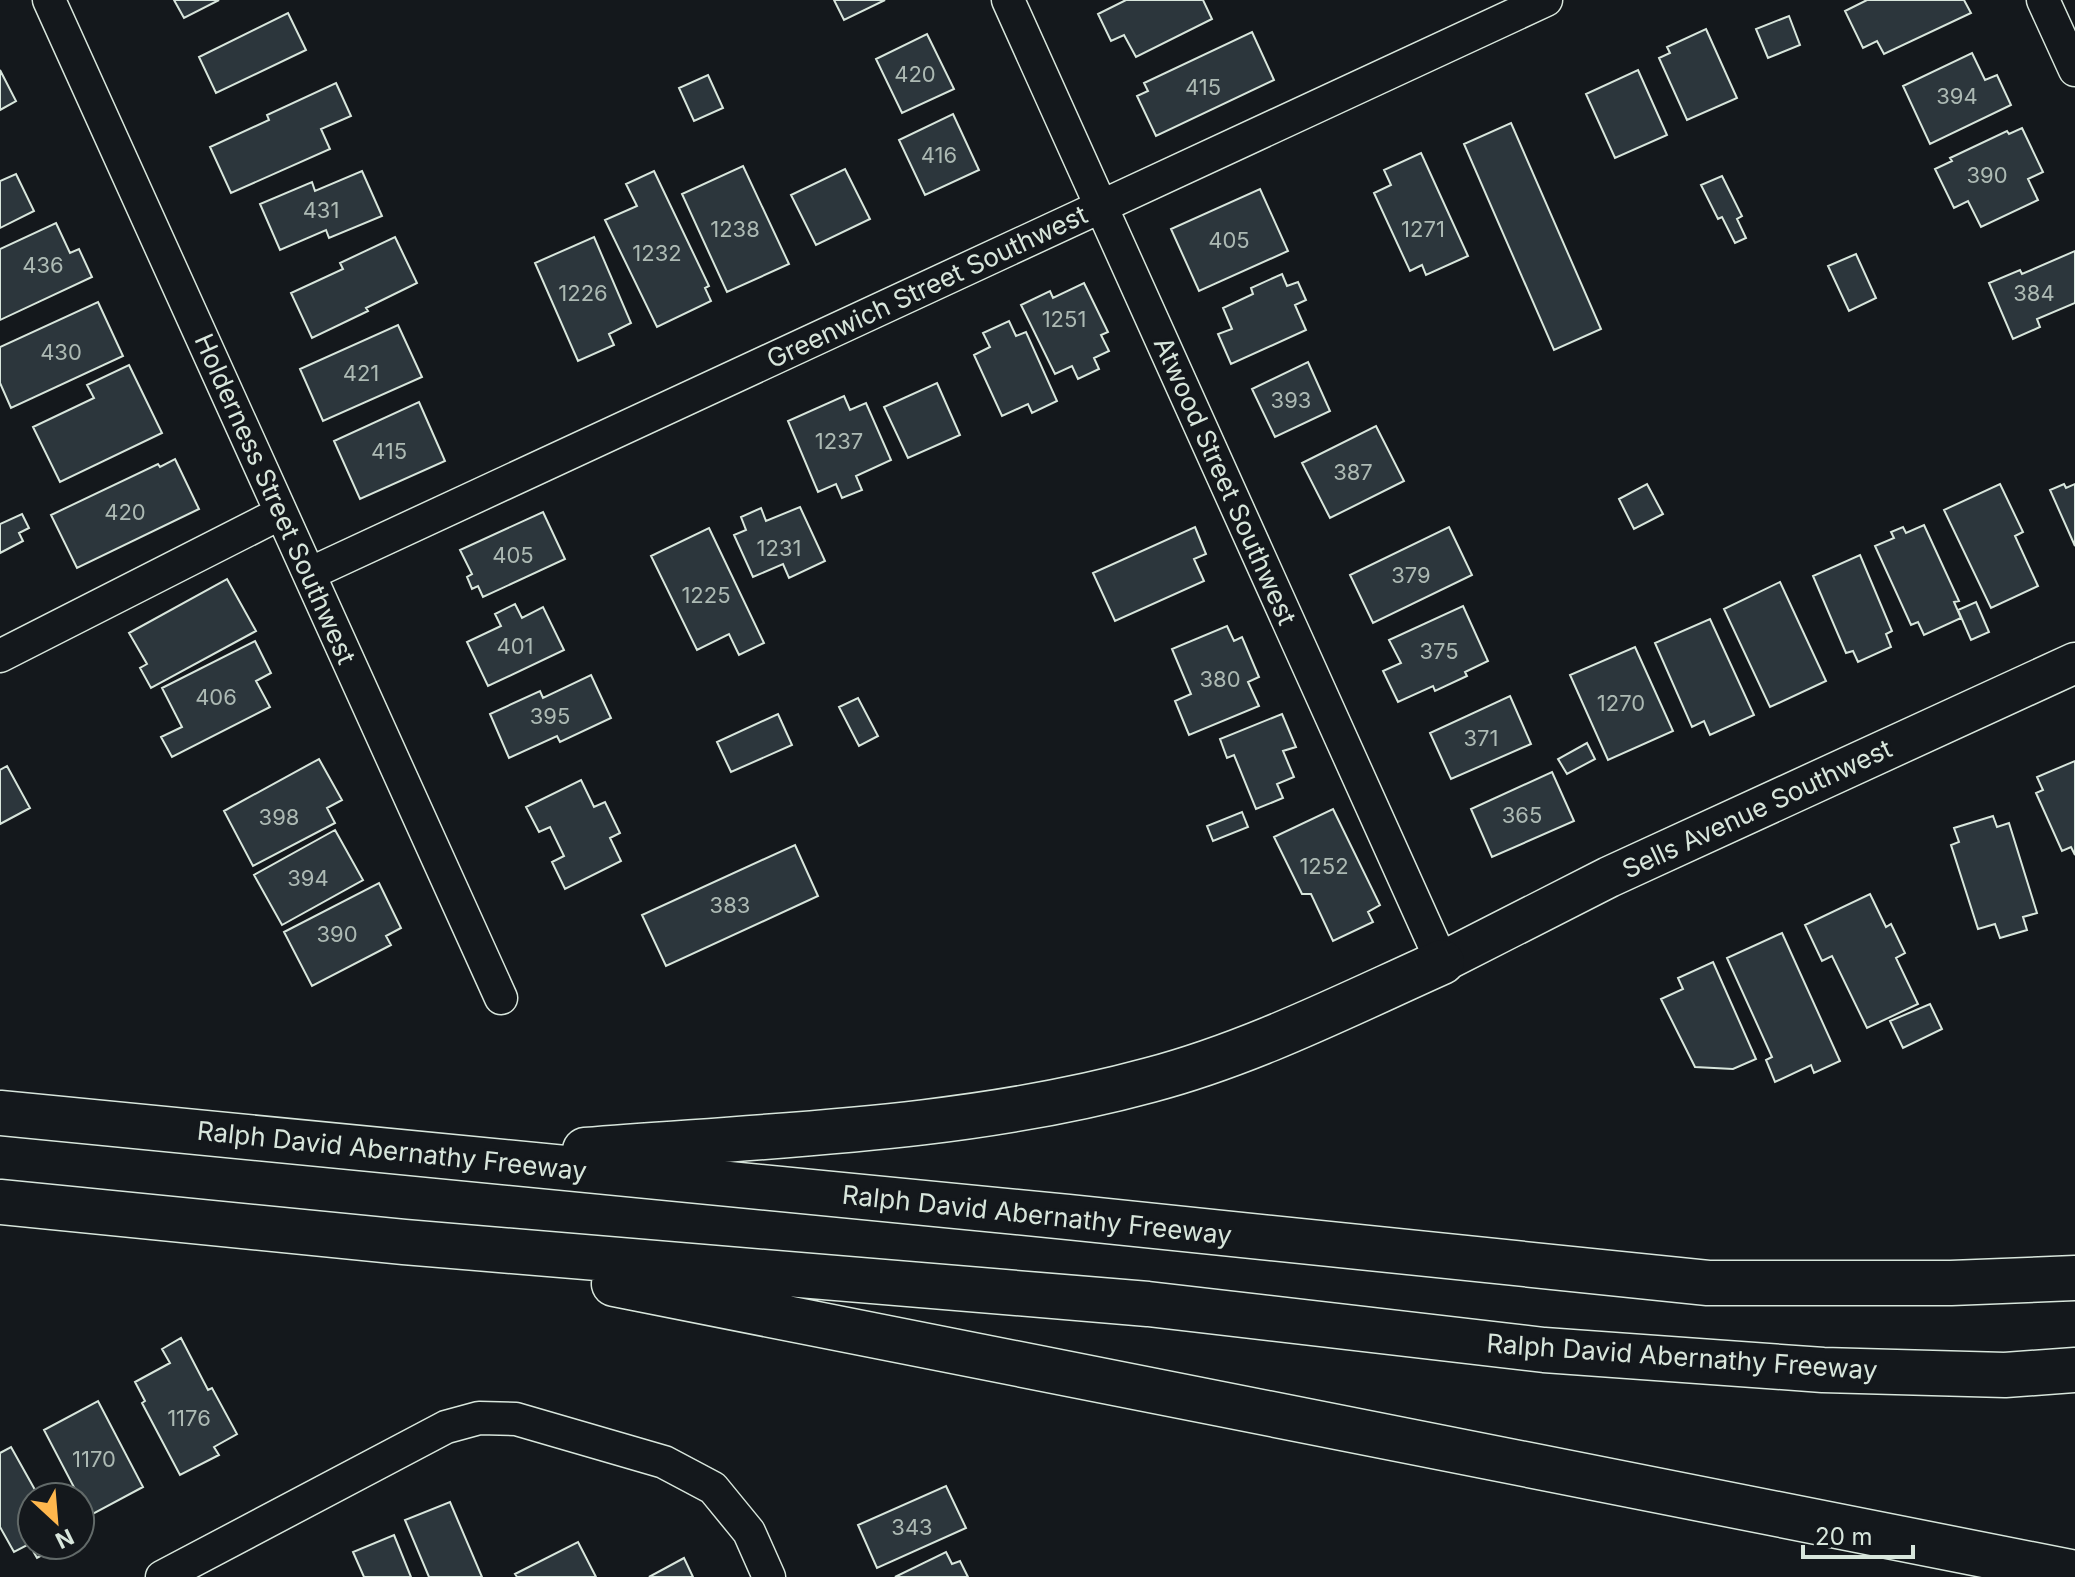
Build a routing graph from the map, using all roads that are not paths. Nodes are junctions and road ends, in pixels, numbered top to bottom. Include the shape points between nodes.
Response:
1 (49, 0) edge
2 (1008, 0) edge
3 (1546, 0) edge
4 (2043, 0) edge
5 (2075, 70) edge
6 (1101, 206) junction
7 (281, 513) junction
8 (309, 574) junction
9 (0, 656) edge
10 (2075, 663) edge
11 (1442, 962) junction
12 (501, 998) dead end
13 (0, 1113) edge
14 (474, 1160) junction
15 (0, 1202) edge
16 (404, 1242) junction
17 (2075, 1278) edge
18 (2075, 1370) edge
19 (2075, 1573) edge
20 (162, 1577) edge
21 (769, 1577) edge

1 - 7 street, Holderness Street Southwest
2 - 6 street, Atwood Street Southwest
3 - 6 street, Greenwich Street Southwest
4 - 5 street
6 - 8 street, Greenwich Street Southwest
6 - 11 street, Atwood Street Southwest
7 - 8 street, Holderness Street Southwest
7 - 9 street
8 - 12 street, Holderness Street Southwest
10 - 11 street, Sells Avenue Southwest via 1609,877
11 - 14 highway via 1248,1049 1150,1080 1051,1102 916,1123
13 - 14 highway, Ralph David Abernathy Freeway
14 - 17 highway, Ralph David Abernathy Freeway via 1708,1283
15 - 16 highway, Ralph David Abernathy Freeway
16 - 18 highway, Ralph David Abernathy Freeway via 1148,1304 1544,1350 1823,1370 2005,1375
16 - 19 highway
20 - 21 street via 446,1427 479,1418 516,1419 664,1462 713,1488 749,1532

